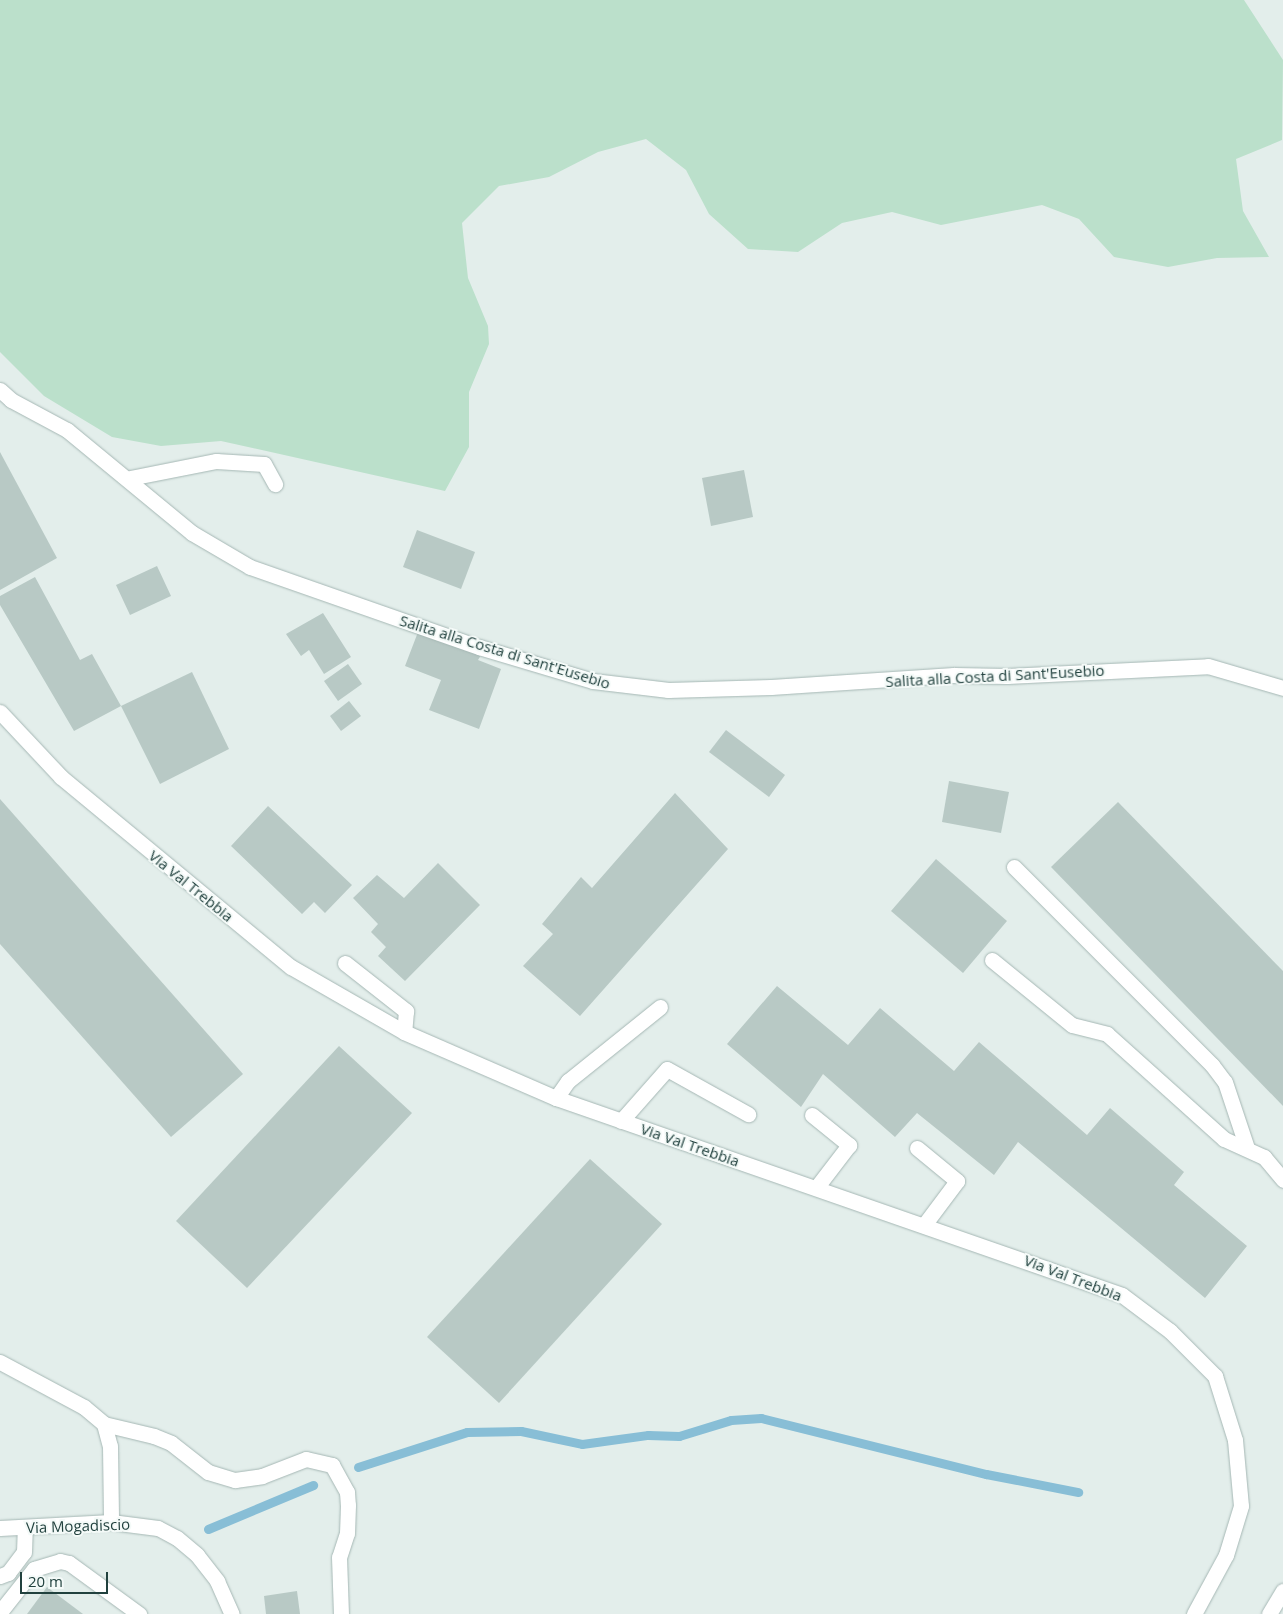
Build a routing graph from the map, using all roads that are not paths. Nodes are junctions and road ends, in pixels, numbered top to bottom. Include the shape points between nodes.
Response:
1 (0, 390) edge
2 (130, 478) junction
3 (275, 484) dead end
4 (1283, 688) edge
5 (0, 712) edge
6 (1014, 867) dead end
7 (992, 960) dead end
8 (345, 963) dead end
9 (660, 1007) dead end
10 (404, 1032) junction
11 (556, 1098) junction
12 (748, 1114) dead end
13 (812, 1115) dead end
14 (621, 1121) junction
15 (917, 1148) dead end
16 (1248, 1148) junction
17 (1283, 1180) edge
18 (816, 1188) junction
19 (924, 1224) junction
20 (0, 1362) edge
21 (104, 1424) junction
22 (111, 1522) junction
23 (0, 1528) edge
24 (25, 1528) junction
25 (0, 1576) edge
26 (1283, 1591) edge
27 (1, 1613) edge
28 (139, 1614) edge
29 (232, 1614) edge
30 (341, 1614) edge
31 (1194, 1614) edge
32 (1270, 1614) edge

1 - 2 street, Salita alla Costa di Sant'Eusebio via 11,400 67,430 96,457
2 - 3 street via 216,461 264,464
2 - 4 street, Salita alla Costa di Sant'Eusebio via 192,532 250,567 479,646 629,688 771,688 954,674 1007,676 1208,666
5 - 10 street, Via Val Trebbia via 61,777 291,967
6 - 16 street via 1212,1065 1225,1082
7 - 16 street via 1072,1025 1107,1034 1224,1139
8 - 10 street via 406,1012
9 - 11 street via 568,1081
10 - 11 street, Via Val Trebbia
11 - 14 street, Via Val Trebbia
12 - 14 street, Via Val Trebbia via 667,1069
13 - 18 street via 849,1145
14 - 18 street, Via Val Trebbia
15 - 19 street via 957,1181
16 - 17 street via 1276,1166
18 - 19 street, Via Val Trebbia
19 - 31 street, Via Val Trebbia via 1122,1295 1170,1330 1215,1376 1236,1440 1241,1506 1226,1555
20 - 21 street via 84,1406
21 - 22 street via 110,1446
21 - 30 street via 171,1443 208,1472 235,1480 262,1476 306,1459 332,1465 346,1492 348,1505 347,1533 339,1557
22 - 24 street, Via Mogadiscio
22 - 29 street, Via Mogadiscio via 158,1528 178,1538 217,1581
23 - 24 street, Via Mogadiscio
24 - 25 street via 24,1552 8,1573
26 - 32 street
27 - 28 street via 34,1569 60,1562 69,1564

